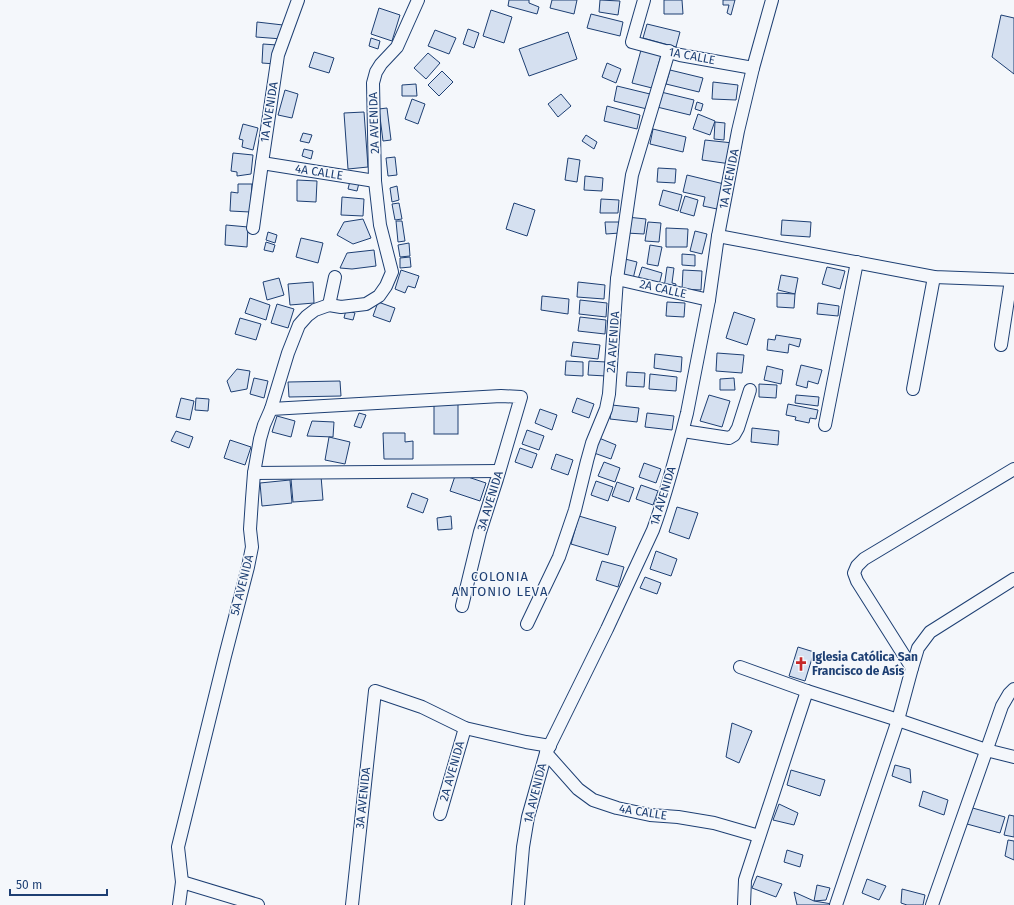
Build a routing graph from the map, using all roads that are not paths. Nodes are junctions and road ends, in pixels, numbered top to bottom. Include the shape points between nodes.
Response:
1 (298, 0) edge
2 (418, 0) edge
3 (644, 0) edge
4 (772, 0) edge
5 (669, 51) junction
6 (753, 68) junction
7 (262, 163) junction
8 (376, 181) junction
9 (253, 228) dead end
10 (718, 236) junction
11 (857, 262) junction
12 (335, 277) dead end
13 (934, 277) junction
14 (617, 279) junction
15 (1012, 280) edge
16 (709, 300) junction
17 (329, 305) junction
18 (1001, 345) dead end
19 (750, 390) dead end
20 (913, 390) dead end
21 (271, 409) junction
22 (825, 425) dead end
23 (683, 431) junction
24 (1014, 469) edge
25 (499, 471) junction
26 (254, 473) junction
27 (1014, 579) edge
28 (462, 606) dead end
29 (527, 624) dead end
30 (740, 667) dead end
31 (912, 668) junction
32 (1014, 689) edge
33 (807, 691) junction
34 (898, 720) junction
35 (465, 728) junction
36 (548, 750) junction
37 (986, 750) junction
38 (1014, 757) edge
39 (440, 814) dead end
40 (759, 836) junction
41 (182, 882) junction
42 (179, 905) edge
43 (258, 905) edge
44 (352, 905) edge
45 (518, 905) edge
46 (744, 905) edge
47 (836, 905) edge
48 (932, 905) edge

1 - 7 street, 1A AVENIDA via 278,55
2 - 8 street, 2A AVENIDA via 397,47 381,64 373,83
3 - 5 street, 1A CALLE via 632,42
4 - 6 street, 1A AVENIDA
5 - 6 street, 1A CALLE
5 - 14 street, 2A AVENIDA via 632,176
6 - 10 street, 1A AVENIDA
7 - 8 street, 4A CALLE
7 - 9 street, 1A AVENIDA
8 - 17 street, 2A AVENIDA via 380,225 392,272 379,296 366,304 341,307
10 - 11 street
10 - 16 street, 1A AVENIDA
11 - 13 street
11 - 22 street
12 - 17 street
13 - 15 street
13 - 20 street
14 - 16 street, 2A CALLE
14 - 29 street, 2A AVENIDA via 606,409 592,443 575,510 559,557
15 - 18 street
16 - 23 street, 1A AVENIDA
17 - 21 street, 5A AVENIDA via 311,313 299,325
19 - 23 street via 734,435 729,438
21 - 25 street, 3A AVENIDA via 521,397
21 - 26 street, 5A AVENIDA via 260,439
23 - 36 street, 1A AVENIDA via 653,530
24 - 31 street via 864,559 857,566 854,573 857,581
25 - 26 street
25 - 28 street, 3A AVENIDA via 480,532
26 - 41 street, 5A AVENIDA via 250,528 252,547 178,847
27 - 31 street via 930,632 918,648
30 - 33 street
31 - 34 street
32 - 37 street via 1008,694 1002,706
33 - 34 street
33 - 40 street
34 - 37 street
34 - 47 street
35 - 36 street via 526,742
35 - 39 street, 2A AVENIDA
35 - 44 street, 3A AVENIDA via 422,707 375,692
36 - 40 street, 4A CALLE via 578,789 593,800 650,815 714,823
36 - 45 street, 1A AVENIDA via 528,817
37 - 38 street
37 - 48 street
40 - 46 street via 745,880
41 - 42 street, 5A AVENIDA
41 - 43 street

